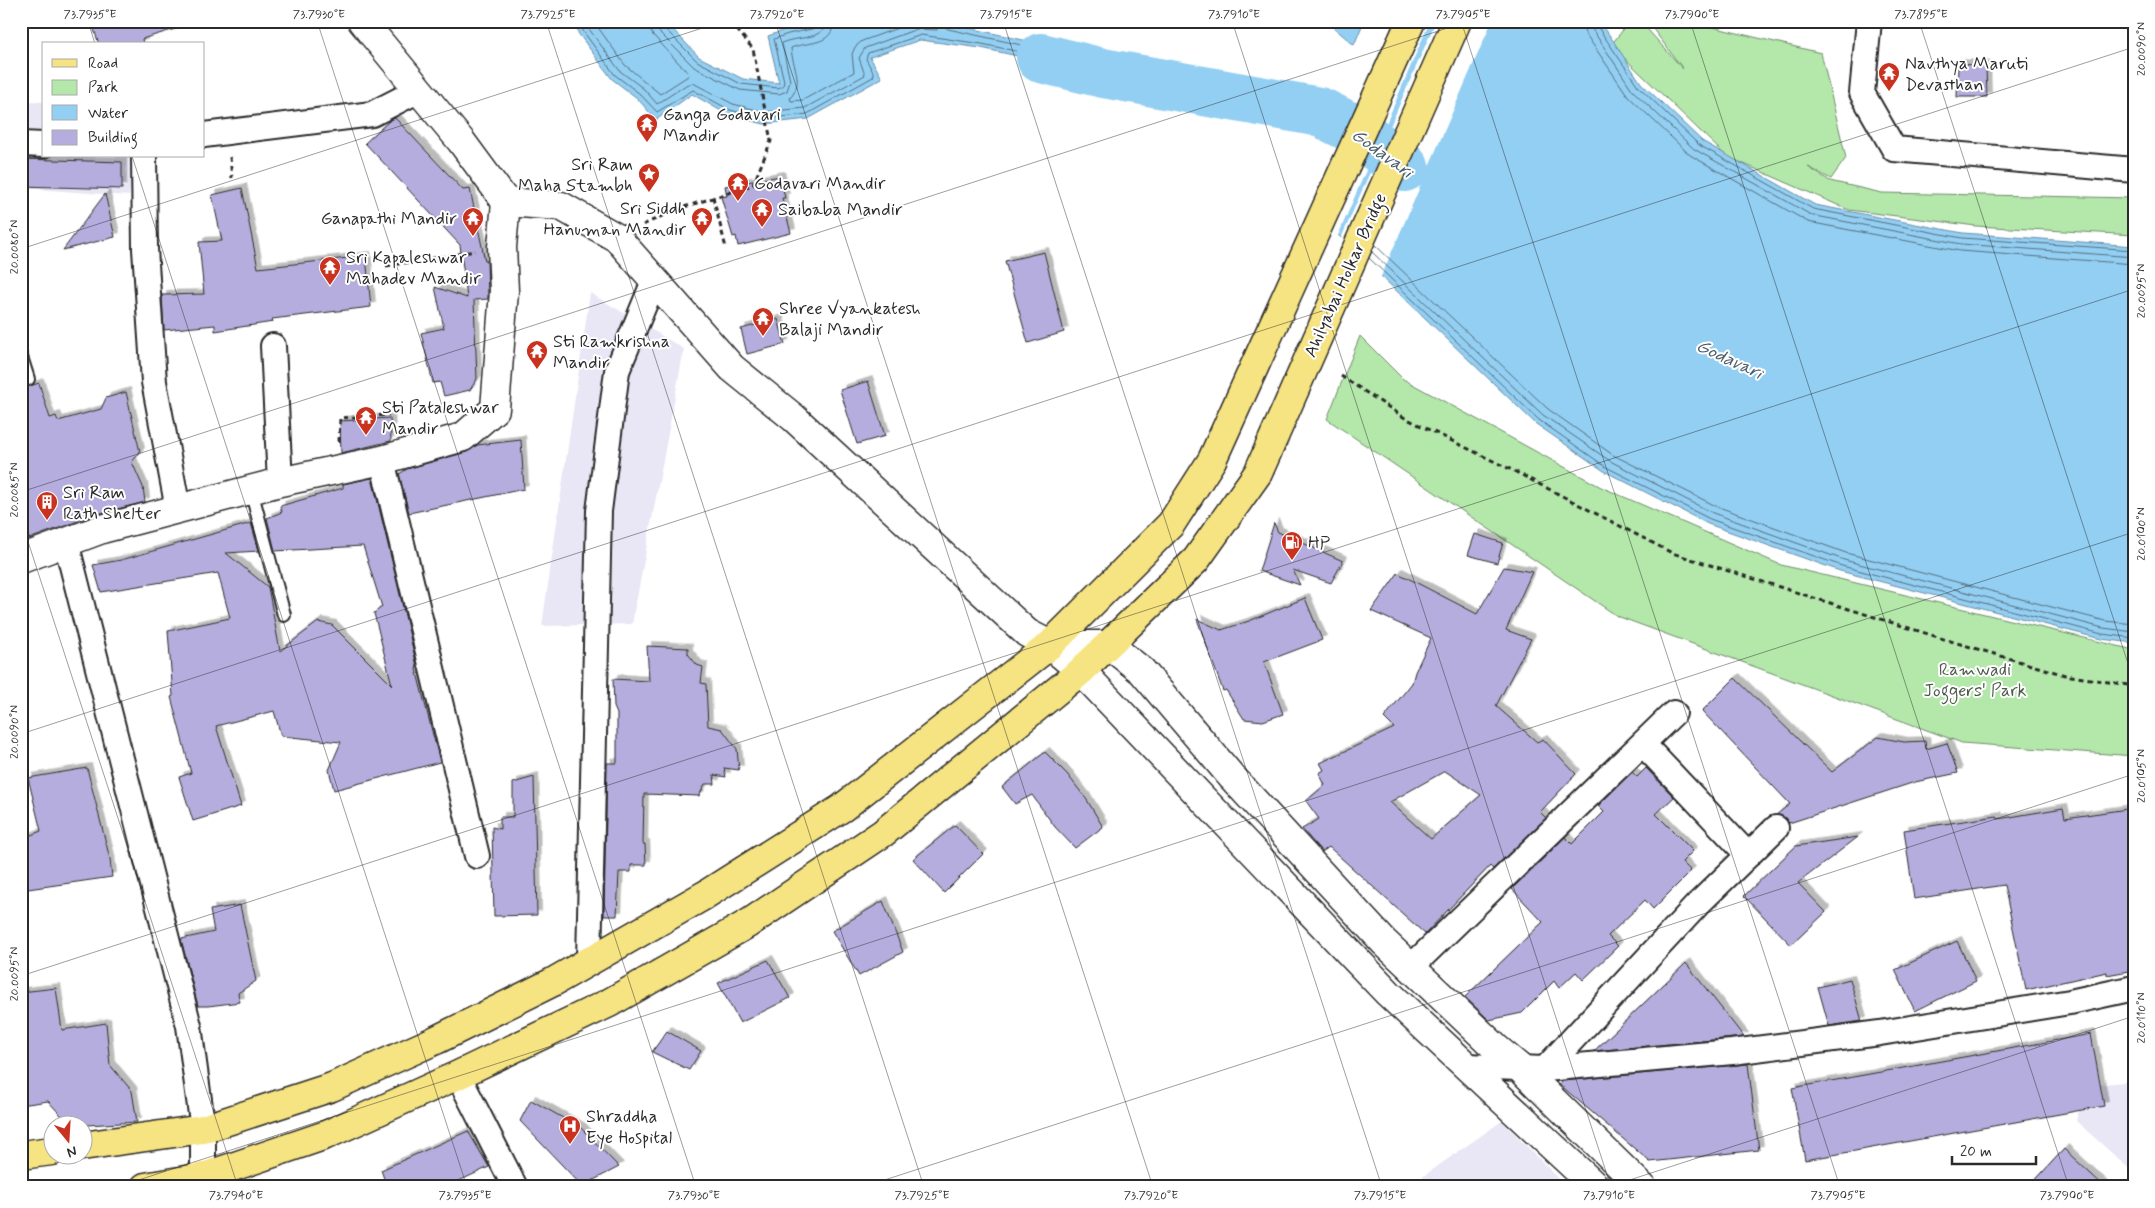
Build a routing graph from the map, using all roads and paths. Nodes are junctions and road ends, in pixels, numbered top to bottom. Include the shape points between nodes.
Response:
1 (362, 21) edge
2 (730, 21) edge
3 (1411, 21) edge
4 (1457, 21) edge
5 (1869, 21) edge
6 (419, 90) junction
7 (205, 135) edge
8 (21, 144) edge
9 (42, 145) edge
10 (144, 158) edge
11 (2134, 170) edge
12 (713, 198) junction
13 (506, 202) junction
14 (616, 238) junction
15 (502, 247) junction
16 (726, 248) dead end
17 (386, 266) dead end
18 (654, 281) junction
19 (273, 346) dead end
20 (21, 357) edge
21 (1341, 376) dead end
22 (28, 379) dead end
23 (389, 415) dead end
24 (382, 460) junction
25 (337, 470) junction
26 (280, 482) junction
27 (251, 490) junction
28 (178, 509) junction
29 (66, 542) junction
30 (21, 559) edge
31 (284, 615) dead end
32 (1050, 645) junction
33 (1109, 645) junction
34 (1081, 671) junction
35 (2134, 686) edge
36 (1674, 713) dead end
37 (1643, 744) junction
38 (1776, 828) dead end
39 (1748, 854) junction
40 (477, 856) dead end
41 (589, 961) junction
42 (1410, 968) junction
43 (2134, 988) edge
44 (1466, 1066) junction
45 (1533, 1069) junction
46 (458, 1075) junction
47 (203, 1130) junction
48 (92, 1145) edge
49 (42, 1152) edge
50 (21, 1155) edge
51 (201, 1182) edge
52 (145, 1187) edge
53 (515, 1187) edge
54 (1596, 1187) edge
55 (1642, 1187) edge

1 - 6 street
2 - 12 path via 752,49 771,140 753,184
3 - 32 main road via 1212,460 1171,524
4 - 33 main road, Ahilyabai Holkar Bridge via 1258,473 1196,560
5 - 11 street via 1862,93 1894,149
6 - 7 street via 372,114
6 - 13 street
8 - 9 street
10 - 28 street via 145,249 154,382
12 - 14 path via 675,210
12 - 16 path
13 - 14 street via 561,206
13 - 15 street
14 - 18 street
15 - 17 path
15 - 24 street via 504,291 495,409 463,437
18 - 32 street via 732,368 794,418 1027,633
18 - 41 street via 617,371 599,511
19 - 26 street
20 - 22 lane
21 - 35 path via 1405,418 1514,470 1672,553 2056,672
23 - 25 path via 340,418
24 - 25 street
24 - 40 street
25 - 26 street
26 - 27 street
27 - 28 street
27 - 31 lane
28 - 29 street
29 - 30 street
29 - 47 street via 189,1026
32 - 33 street
32 - 34 street
32 - 41 main road via 842,808 705,895
33 - 34 main road, Ahilyabai Holkar Bridge
33 - 42 street via 1142,671 1231,776
34 - 44 street via 1388,993
34 - 46 main road, Ahilyabai Holkar Bridge via 883,833 749,923 609,1003
36 - 37 street
37 - 39 street
37 - 42 street
38 - 39 street
39 - 45 street
41 - 47 main road via 472,1022 332,1087
42 - 45 street
43 - 45 street via 2070,1002 1880,1033 1732,1052
44 - 45 street
44 - 54 street
45 - 55 street
46 - 51 main road, Ahilyabai Holkar Bridge via 326,1135
46 - 53 street
47 - 48 main road
47 - 51 street
49 - 50 main road
51 - 52 main road, Ahilyabai Holkar Bridge

